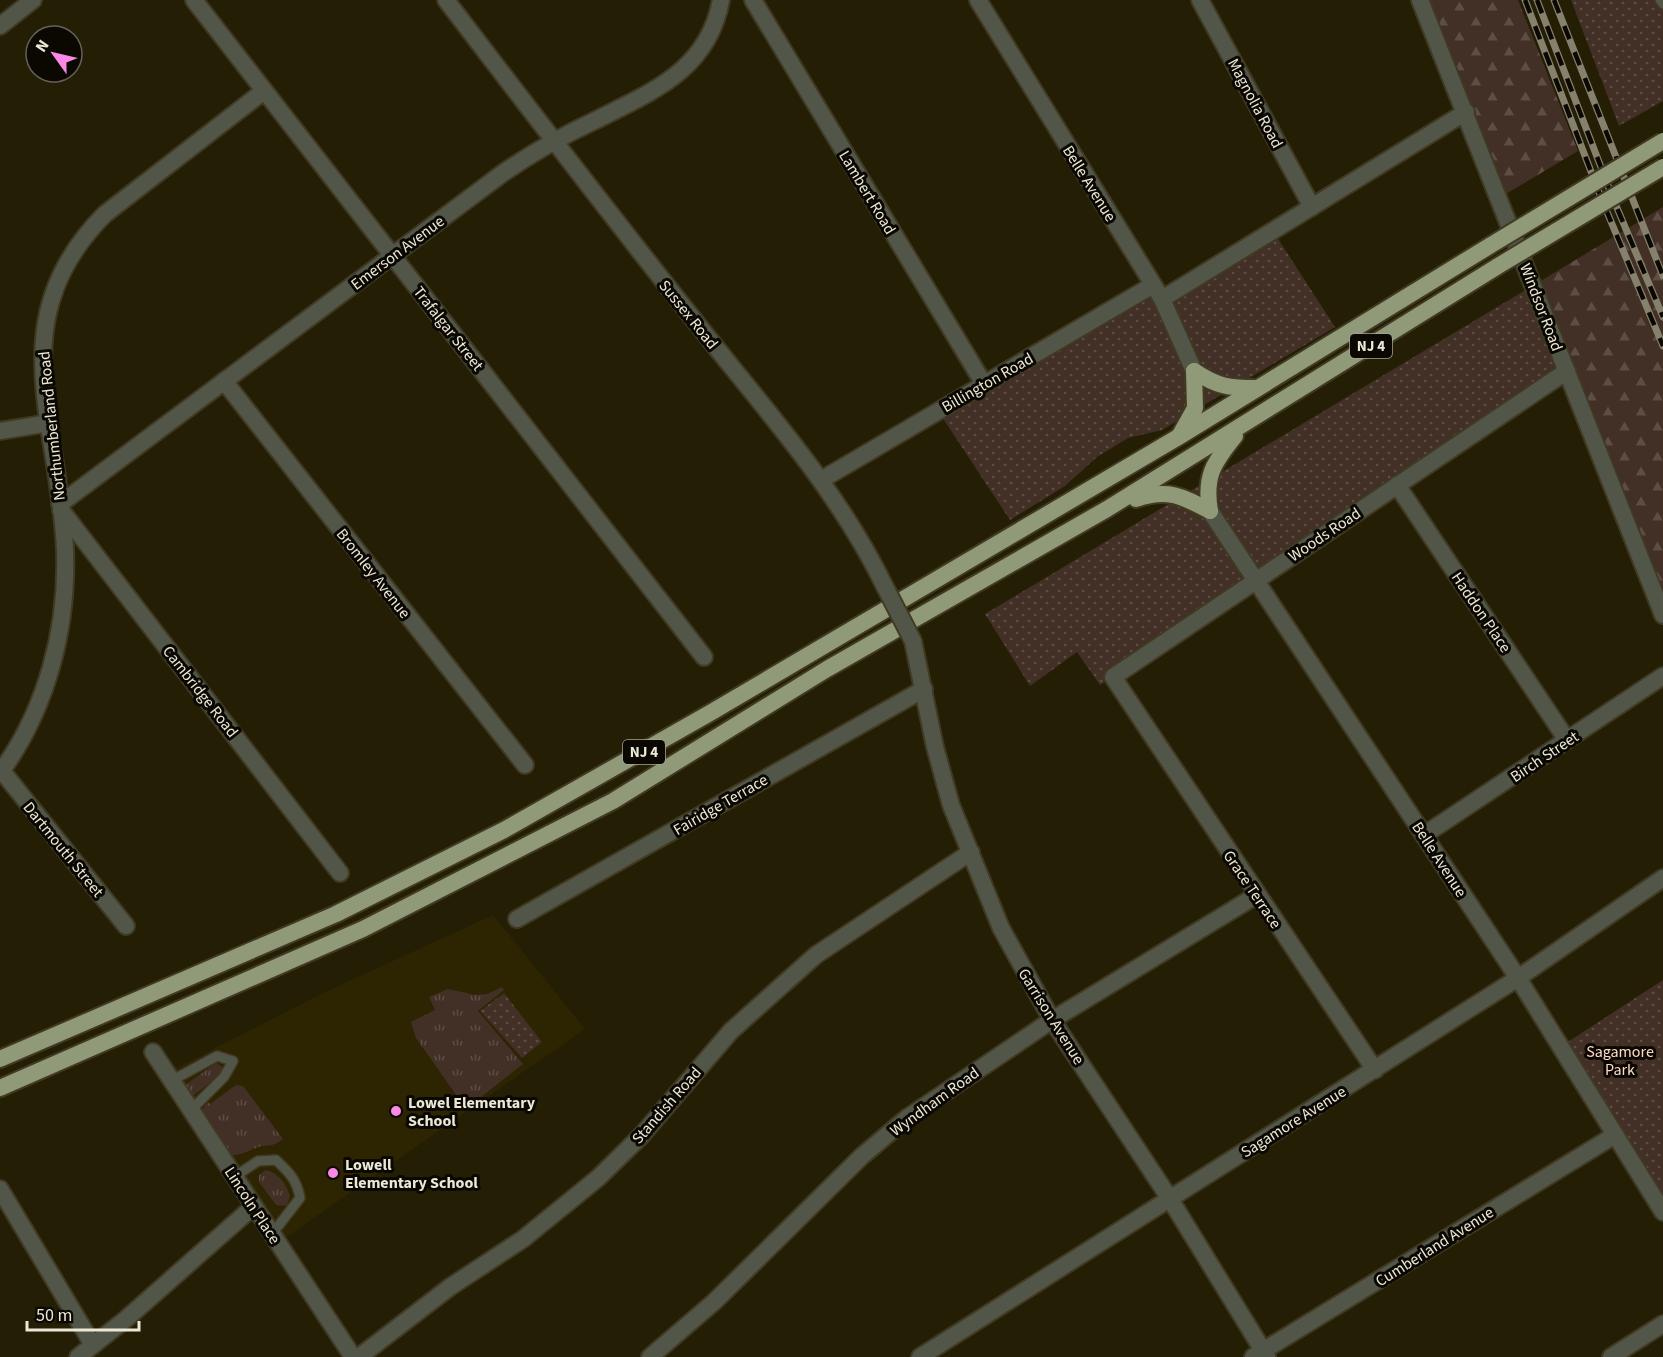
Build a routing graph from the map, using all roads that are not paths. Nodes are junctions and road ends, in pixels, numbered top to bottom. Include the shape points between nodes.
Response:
1 (33, 0) edge
2 (194, 0) edge
3 (446, 0) edge
4 (721, 0) edge
5 (753, 0) edge
6 (978, 0) edge
7 (1200, 0) edge
8 (1420, 0) edge
9 (0, 26) edge
10 (264, 91) junction
11 (1466, 112) junction
12 (554, 141) junction
13 (1663, 141) edge
14 (1663, 167) edge
15 (1312, 207) junction
16 (392, 255) junction
17 (1157, 292) junction
18 (1194, 371) junction
19 (1567, 371) junction
20 (224, 381) junction
21 (984, 384) junction
22 (1258, 388) junction
23 (50, 423) junction
24 (1243, 426) junction
25 (0, 431) edge
26 (1180, 436) junction
27 (821, 480) junction
28 (1397, 485) junction
29 (60, 507) junction
30 (1107, 509) junction
31 (1210, 511) junction
32 (1257, 579) junction
33 (1663, 615) edge
34 (913, 641) joint
35 (704, 657) dead end
36 (1663, 676) edge
37 (924, 689) junction
38 (1133, 708) joint
39 (1567, 740) junction
40 (525, 765) dead end
41 (1, 772) edge
42 (1424, 835) junction
43 (971, 852) junction
44 (340, 873) dead end
45 (1663, 878) edge
46 (1257, 895) junction
47 (518, 919) dead end
48 (126, 926) dead end
49 (1518, 978) junction
50 (1052, 1020) junction
51 (153, 1052) dead end
52 (0, 1059) edge
53 (1374, 1070) junction
54 (171, 1081) junction
55 (0, 1088) edge
56 (191, 1110) junction
57 (1615, 1135) junction
58 (234, 1177) junction
59 (0, 1188) edge
60 (1170, 1199) junction
61 (254, 1206) junction
62 (1663, 1212) edge
63 (272, 1234) junction
64 (1663, 1324) edge
65 (93, 1346) junction
66 (1261, 1355) edge
67 (78, 1357) edge
68 (353, 1357) edge
69 (359, 1357) edge
70 (650, 1357) edge
71 (920, 1357) edge
72 (1611, 1357) edge

1 - 9 street
2 - 10 street, Trafalgar Street
3 - 12 street, Sussex Road
4 - 12 street, Emerson Avenue via 700,51 670,81
5 - 21 street, Lambert Road
6 - 17 street, Belle Avenue
7 - 15 street, Magnolia Road
8 - 11 street, Windsor Road
10 - 16 street, Trafalgar Street
10 - 23 street, Northumberland Road via 105,214 71,253 48,303 43,332 42,363
11 - 15 street, Billington Road
11 - 19 street, Windsor Road
12 - 16 street, Emerson Avenue via 502,173
12 - 27 street, Sussex Road
13 - 22 highway, NJ 4, bridge
14 - 24 highway, NJ 4, bridge
15 - 17 street, Billington Road
16 - 20 street, Emerson Avenue
16 - 35 street, Trafalgar Street
17 - 18 street, Belle Avenue
17 - 21 street, Billington Road
18 - 22 highway via 1221,386
18 - 26 highway via 1195,408
19 - 28 street, Woods Road
19 - 33 street, Windsor Road
20 - 29 street, Emerson Avenue
20 - 40 street, Bromley Avenue
21 - 27 street, Billington Road
22 - 26 highway, NJ 4
23 - 25 street
23 - 29 street, Northumberland Road
24 - 30 highway, NJ 4
24 - 31 highway via 1214,463 1207,491
26 - 52 highway, NJ 4 via 721,707 504,830 336,914
27 - 34 street, Sussex Road, bridge via 864,545
28 - 32 street, Woods Road
28 - 39 street, Haddon Place
29 - 41 street, Northumberland Road via 65,585 54,658 28,727
29 - 44 street, Cambridge Road
30 - 31 highway via 1155,493 1182,496
30 - 55 highway, NJ 4 via 827,669 613,801 529,845 363,929
31 - 32 street, Belle Avenue
32 - 38 street, Woods Road via 1113,677
32 - 42 street, Belle Avenue
34 - 37 street, Garrison Avenue
36 - 39 street, Birch Street
37 - 43 street, Garrison Avenue via 951,805
37 - 47 street, Fairidge Terrace
38 - 46 street, Grace Terrace
39 - 42 street, Birch Street
41 - 48 street, Dartmouth Street
42 - 49 street, Belle Avenue
43 - 50 street, Garrison Avenue via 1001,928
43 - 69 street, Standish Road via 816,955 731,1031 598,1178 523,1239 450,1287
45 - 49 street, Sagamore Avenue
46 - 50 street, Wyndham Road
46 - 53 street, Grace Terrace
49 - 53 street, Sagamore Avenue
49 - 57 street, Belle Avenue
50 - 60 street, Garrison Avenue
50 - 70 street, Wyndham Road via 907,1118 856,1162 714,1302
51 - 54 street, Lincoln Place
53 - 60 street, Sagamore Avenue
54 - 56 street, Lincoln Place
54 - 56 lane via 218,1056 233,1061 224,1077
56 - 58 street, Lincoln Place
57 - 62 street, Belle Avenue
57 - 66 street, Cumberland Avenue
58 - 61 street, Lincoln Place
58 - 63 lane via 258,1161 276,1160 290,1172 300,1198
59 - 65 street
60 - 66 street, Garrison Avenue
60 - 71 street, Sagamore Avenue
61 - 63 street, Lincoln Place
61 - 65 street
63 - 68 street, Lincoln Place
64 - 72 street
65 - 67 street

